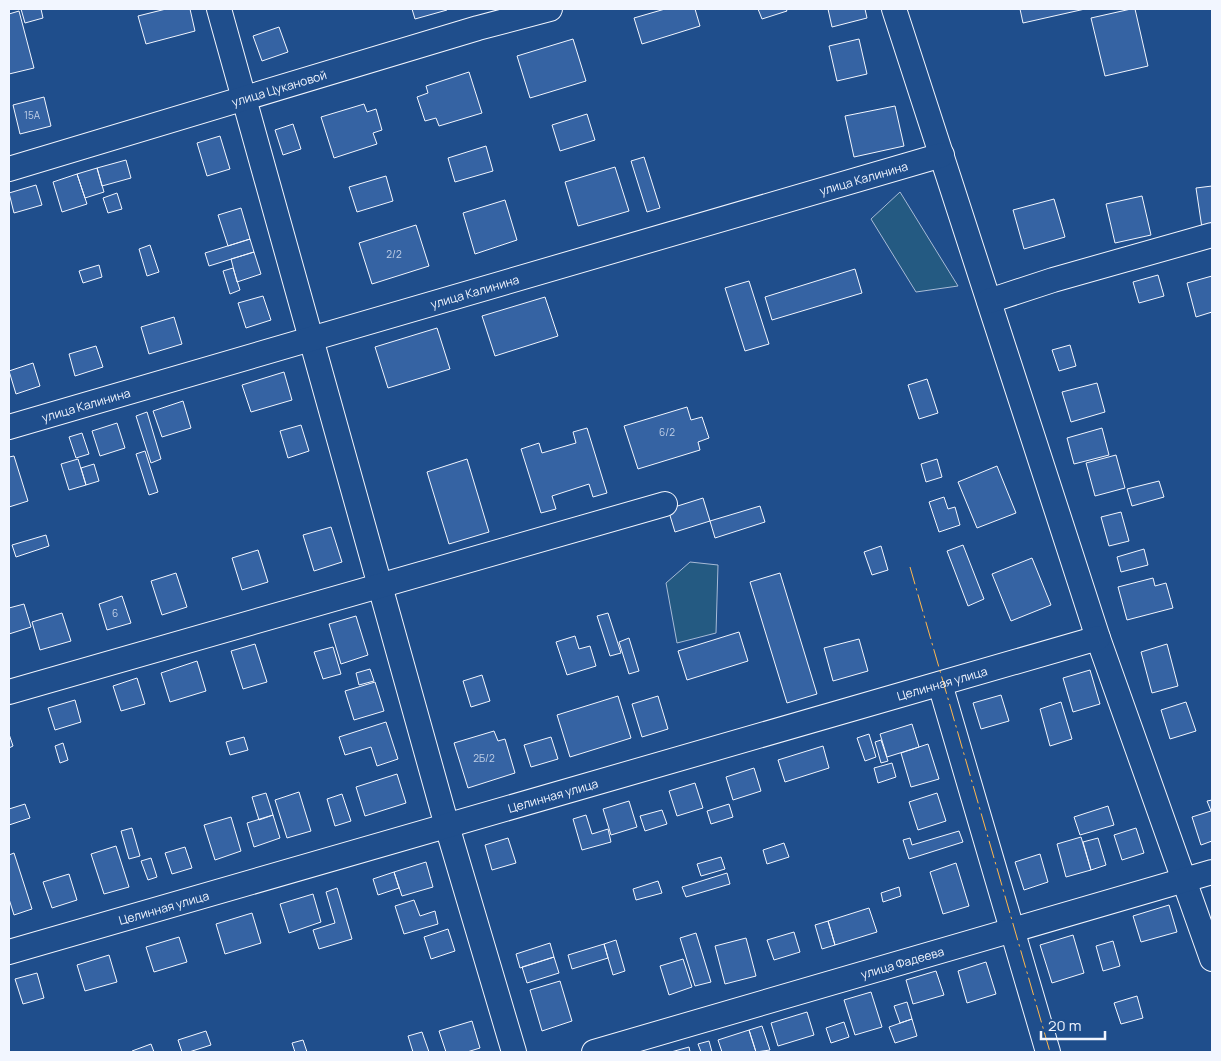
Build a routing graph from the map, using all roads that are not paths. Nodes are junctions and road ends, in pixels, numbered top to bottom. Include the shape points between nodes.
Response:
1 (219, 9) edge
2 (550, 9) edge
3 (894, 9) edge
4 (476, 18) edge
5 (243, 98) junction
6 (942, 155) junction
7 (9, 166) edge
8 (1212, 235) edge
9 (989, 301) junction
10 (311, 339) junction
11 (9, 427) edge
12 (665, 504) dead end
13 (380, 587) junction
14 (1098, 638) junction
15 (940, 684) junction
16 (9, 692) edge
17 (447, 826) junction
18 (1212, 872) edge
19 (1183, 881) junction
20 (1014, 930) junction
21 (9, 952) edge
22 (1212, 959) edge
23 (514, 1052) edge
24 (594, 1052) edge
25 (1048, 1052) edge

1 - 5 street
2 - 4 street, улица Цукановой
3 - 6 street
4 - 5 street, улица Цукановой
5 - 7 street, улица Цукановой
5 - 10 street
6 - 9 street
6 - 10 street, улица Калинина
8 - 9 street
9 - 14 street
10 - 11 street, улица Калинина
10 - 13 street
12 - 13 street
13 - 16 street
13 - 17 street
14 - 15 street, Целинная улица
14 - 19 street
15 - 17 street, Целинная улица
15 - 20 street
17 - 21 street, Целинная улица
17 - 23 street
18 - 19 street, улица Фадеева
19 - 20 street, улица Фадеева
19 - 22 street
20 - 24 street, улица Фадеева
20 - 25 street

